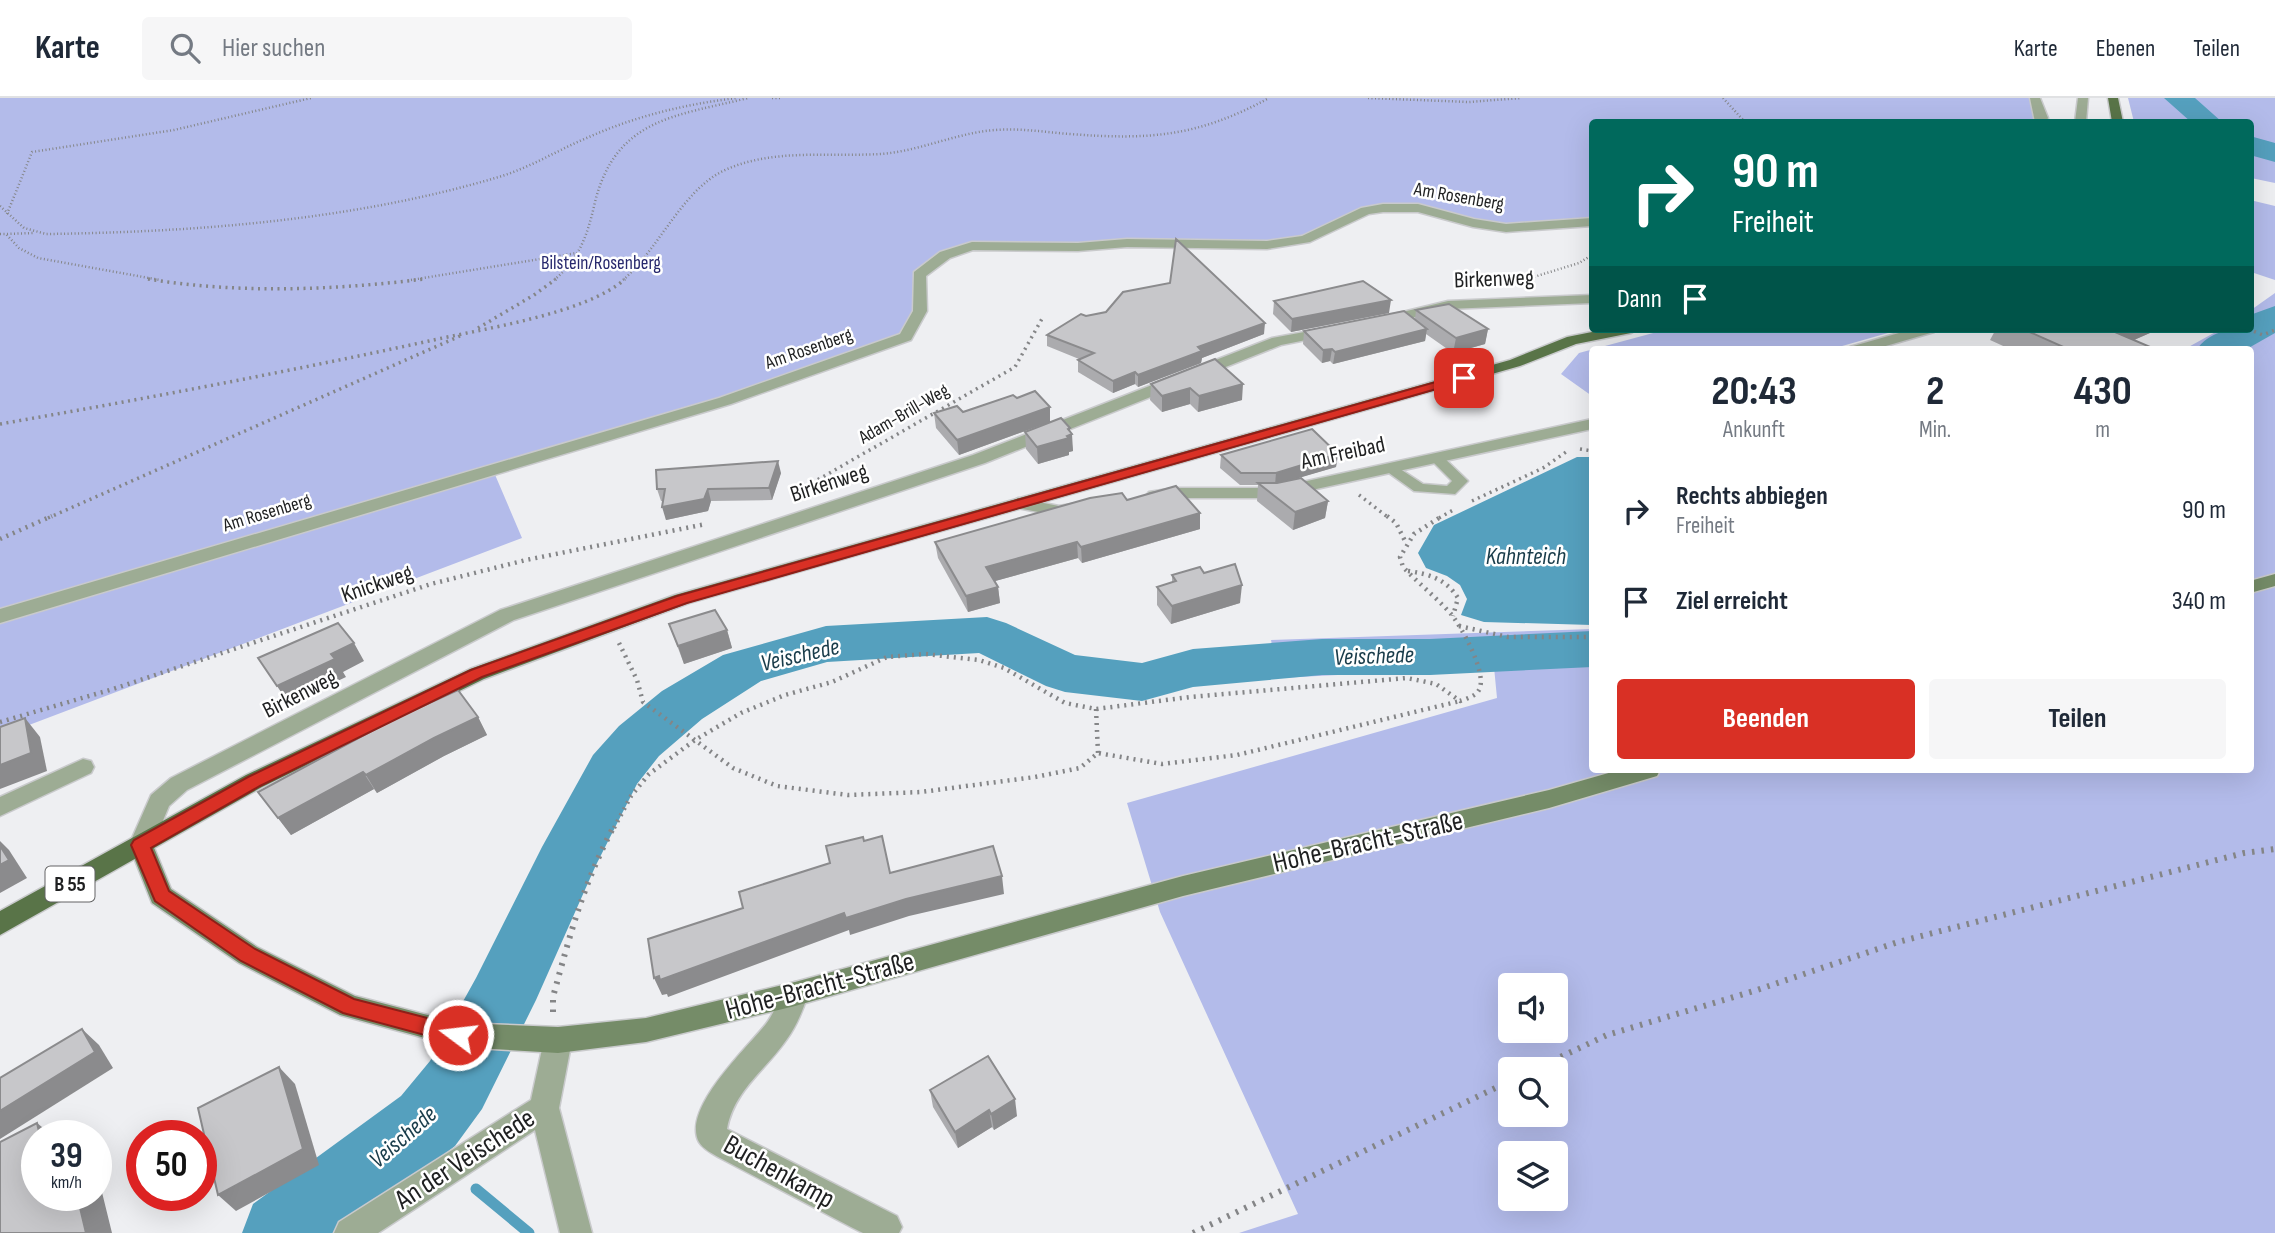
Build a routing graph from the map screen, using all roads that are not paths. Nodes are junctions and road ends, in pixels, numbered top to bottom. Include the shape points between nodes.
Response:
1 (2035, 98) edge
2 (2083, 98) edge
3 (2113, 98) edge
4 (2042, 119) edge
5 (2081, 119) edge
6 (2117, 119) edge
7 (1589, 222) edge
8 (1589, 299) edge
9 (1610, 333) edge
10 (1916, 333) edge
11 (1868, 346) edge
12 (1589, 425) edge
13 (1436, 458) junction
14 (1389, 468) junction
15 (1136, 499) edge
16 (1018, 503) junction
17 (1098, 505) edge
18 (2275, 580) edge
19 (2254, 586) edge
20 (0, 616) edge
21 (83, 767) dead end
22 (1639, 773) edge
23 (0, 807) edge
24 (141, 845) junction
25 (0, 923) edge
26 (795, 994) junction
27 (544, 1040) junction
28 (544, 1108) junction
29 (886, 1227) dead end
30 (350, 1233) edge
31 (576, 1233) edge

1 - 4 street
2 - 5 street
3 - 6 main road
7 - 20 street, Am Rosenberg via 1506,228 1418,208 1383,208 1305,239 1268,245 972,246 945,255 919,275 920,312 906,337 725,401
8 - 24 street, Birkenweg via 1448,305 1277,341 979,460 507,615 179,784 159,801
9 - 16 main road, B 55 via 1572,340 1515,363
10 - 11 street
12 - 13 street, Am Freibad
13 - 14 street, Am Freibad
13 - 14 lane via 1461,481 1450,491 1419,488
14 - 15 street, Am Freibad via 1275,493 1175,493
16 - 17 street via 1059,511
16 - 24 main road, B 55 via 682,599 477,674 254,781
18 - 19 main road
21 - 23 street
22 - 26 main road, Hohe-Bracht-Straße via 1549,799 1183,886
24 - 25 main road, B 55
24 - 27 main road, Hohe-Bracht-Straße via 162,896 248,955 350,1007 458,1035
26 - 27 main road, Hohe-Bracht-Straße via 646,1030
26 - 29 street, Buchenkamp via 791,1011 776,1032 718,1101 711,1135
27 - 28 street
28 - 30 street, An der Veischede
28 - 31 street

